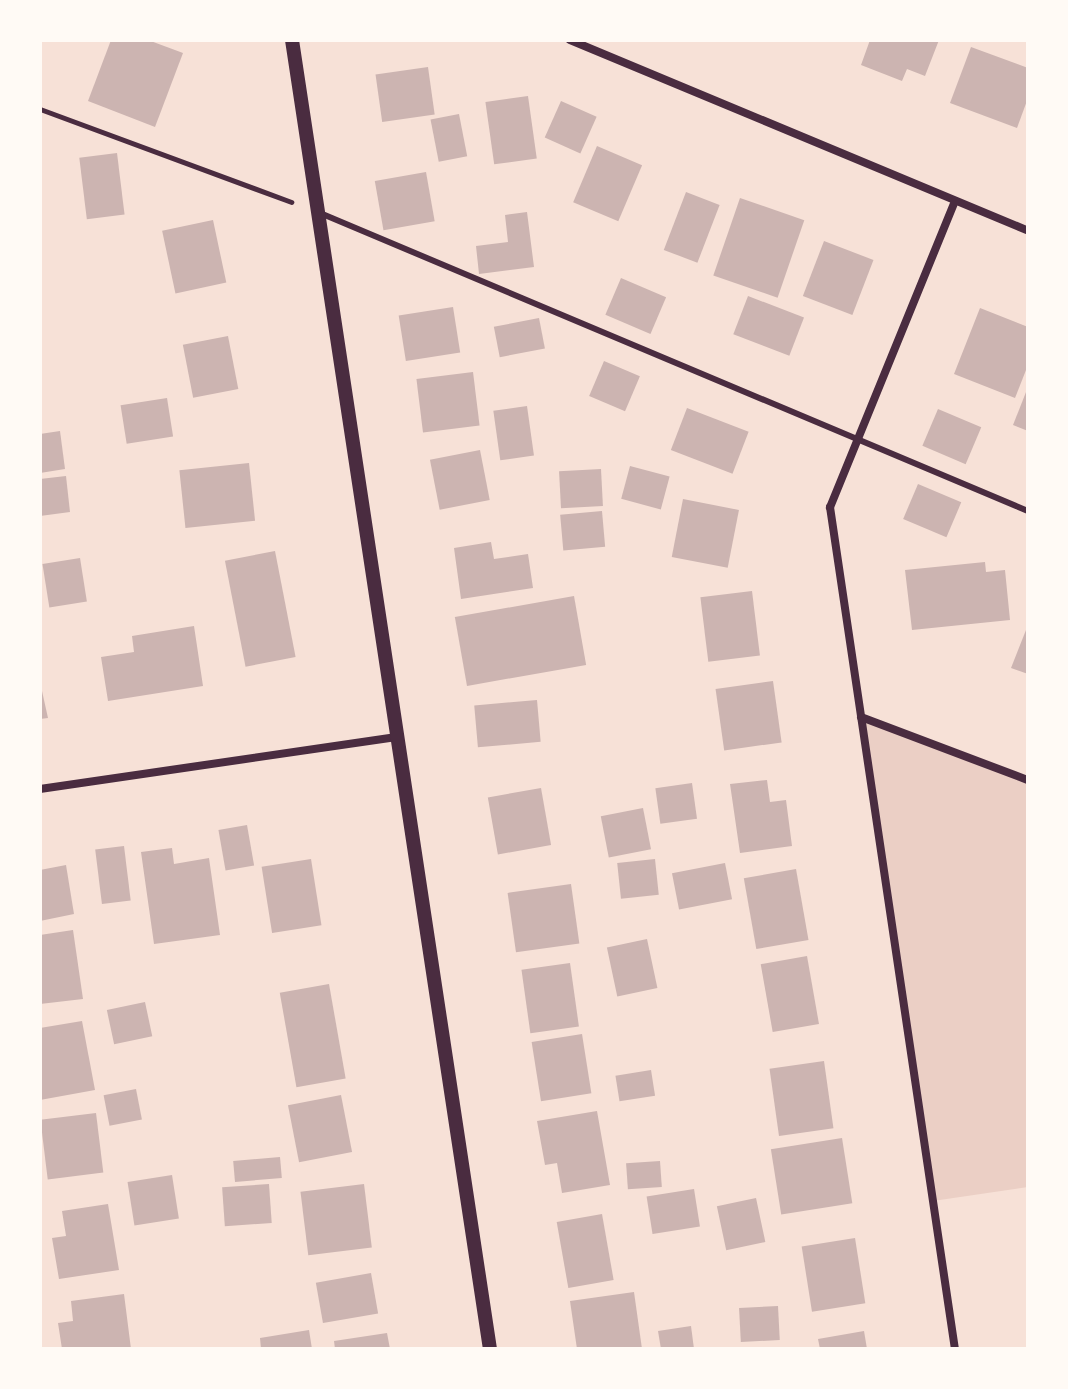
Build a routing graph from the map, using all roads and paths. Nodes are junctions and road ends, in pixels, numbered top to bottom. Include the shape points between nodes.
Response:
1 (292, 40) edge
2 (570, 40) edge
3 (40, 109) edge
4 (955, 201) junction
5 (318, 212) junction
6 (1028, 231) edge
7 (855, 439) junction
8 (1028, 511) edge
9 (861, 717) junction
10 (398, 737) junction
11 (1028, 780) edge
12 (40, 789) edge
13 (490, 1349) edge
14 (955, 1349) edge

1 - 5 street
2 - 4 street
3 - 5 path
4 - 6 street
4 - 7 street
5 - 7 lane
5 - 10 street
7 - 8 lane
7 - 9 street via 830,507
9 - 11 street
9 - 14 street
10 - 12 street
10 - 13 street

